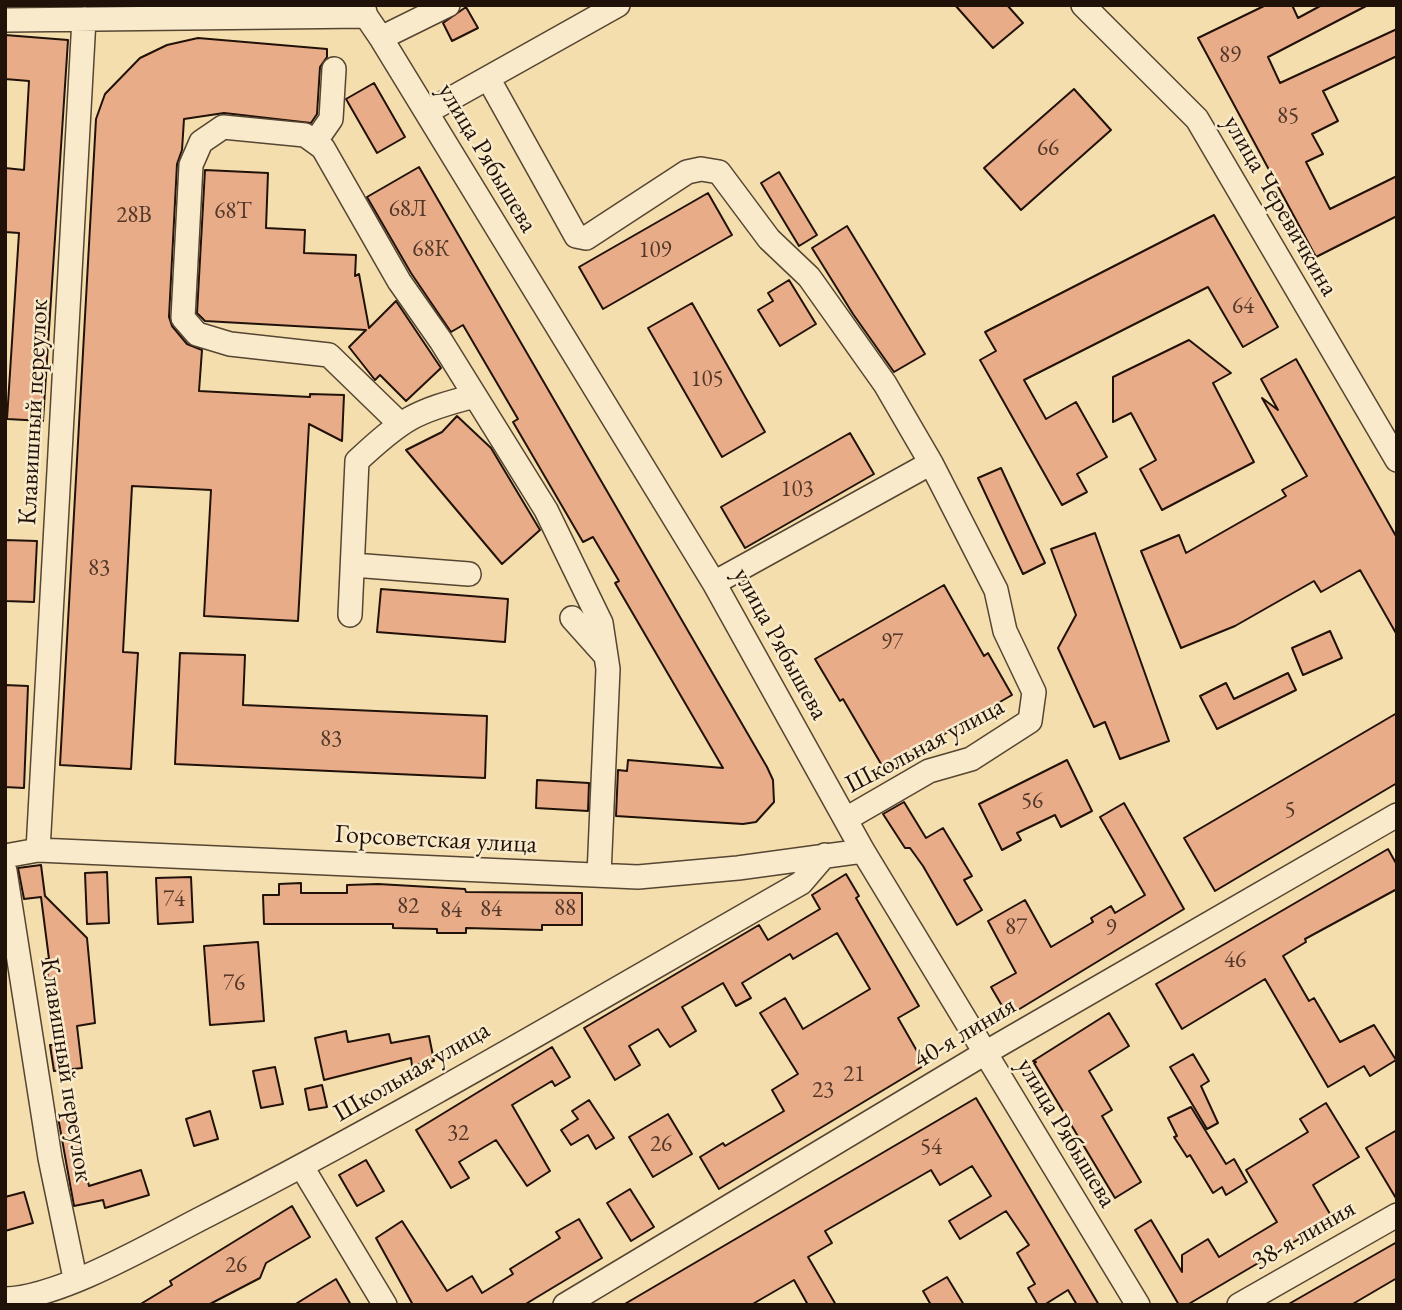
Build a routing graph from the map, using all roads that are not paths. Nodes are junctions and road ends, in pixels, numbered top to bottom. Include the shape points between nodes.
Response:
1 (448, 5) edge
2 (618, 5) edge
3 (1083, 5) edge
4 (361, 9) edge
5 (84, 19) junction
6 (5, 20) edge
7 (381, 38) junction
8 (334, 69) dead end
9 (488, 78) junction
10 (427, 112) junction
11 (315, 142) junction
12 (475, 396) junction
13 (399, 423) junction
14 (1397, 460) edge
15 (931, 463) junction
16 (353, 565) junction
17 (469, 574) dead end
18 (714, 583) junction
19 (350, 615) dead end
20 (572, 618) dead end
21 (606, 656) junction
22 (1397, 815) edge
23 (846, 819) junction
24 (38, 850) junction
25 (863, 851) junction
26 (825, 855) junction
27 (5, 856) edge
28 (5, 870) edge
29 (599, 875) junction
30 (985, 1053) junction
31 (302, 1167) junction
32 (1397, 1214) edge
33 (75, 1278) junction
34 (5, 1299) edge
35 (32, 1302) edge
36 (384, 1305) edge
37 (565, 1305) edge
38 (1138, 1305) edge
39 (1239, 1305) edge

1 - 7 street
2 - 9 street
3 - 14 street, улица Черевичкина via 1197,119
4 - 5 street
4 - 7 street, улица Рябышева
5 - 6 street
5 - 24 street, Клавишный переулок
7 - 10 street, улица Рябышева
8 - 11 street via 331,119
9 - 10 street
9 - 15 street via 576,236 586,238 687,172 719,172 769,239 809,277 885,384
10 - 18 street, улица Рябышева
11 - 12 street via 323,148 399,281
11 - 13 street via 305,135 223,127 201,142 191,165 183,318 197,334 230,344 330,355
12 - 13 street via 431,407
12 - 21 street via 546,510 601,624
13 - 16 street via 358,461
15 - 18 street
15 - 23 street, Школьная улица via 996,590 1005,631 1034,692 1030,721 971,759 929,771
16 - 17 street
16 - 19 street
18 - 23 street, улица Рябышева
20 - 21 street
21 - 29 street
22 - 30 street, 40-я линия
23 - 25 street, улица Рябышева
24 - 27 street, Горсоветская улица
24 - 29 street, Горсоветская улица
25 - 26 street, Горсоветская улица
25 - 30 street, улица Рябышева
26 - 29 street, Горсоветская улица via 638,877
26 - 31 street, Школьная улица via 802,884
28 - 33 street, Клавишный переулок via 50,1158
30 - 37 street, 40-я линия
30 - 38 street, улица Рябышева
31 - 33 street, Школьная улица via 119,1261
31 - 36 street
32 - 39 street, 38-я линия
33 - 35 street, Школьная улица
34 - 35 street, Школьная улица

